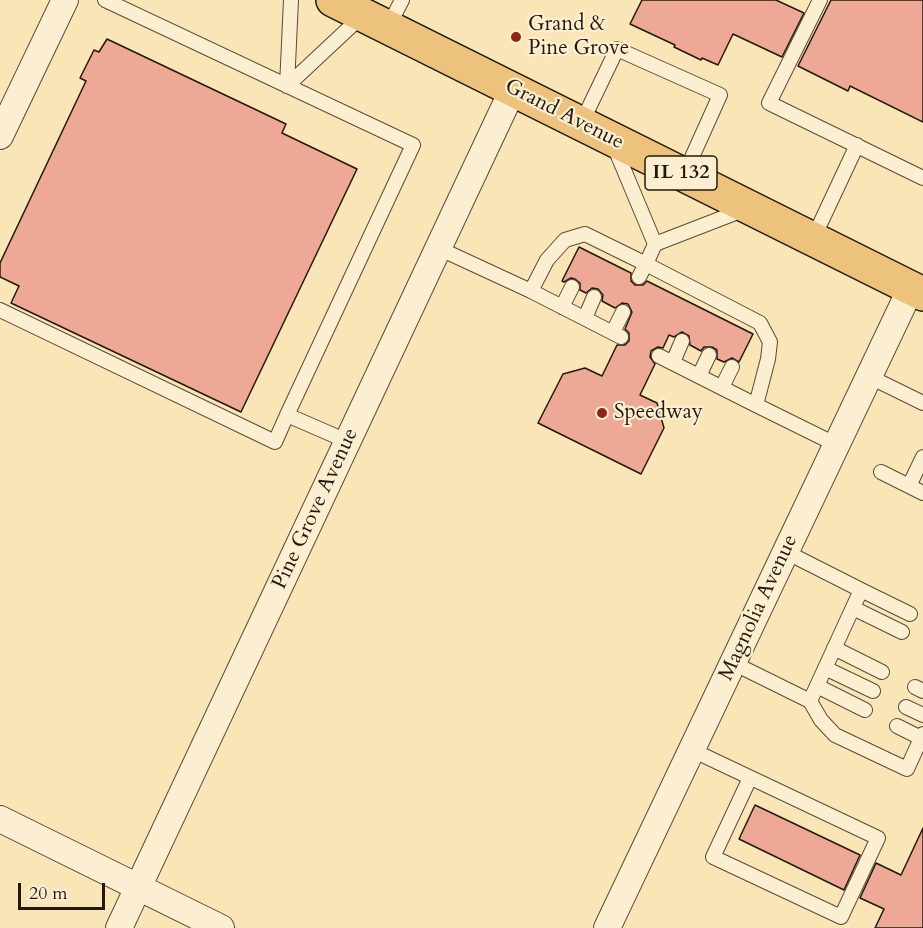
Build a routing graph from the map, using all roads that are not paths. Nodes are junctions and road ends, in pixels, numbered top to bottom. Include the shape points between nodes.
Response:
1 (65, 0) edge
2 (105, 0) edge
3 (291, 0) edge
4 (333, 0) edge
5 (820, 0) edge
6 (384, 14) edge
7 (287, 86) junction
8 (513, 89) junction
9 (581, 124) junction
10 (0, 136) edge
11 (610, 138) junction
12 (857, 145) junction
13 (684, 175) junction
14 (923, 178) edge
15 (751, 208) junction
16 (813, 239) junction
17 (656, 244) junction
18 (438, 248) junction
19 (646, 264) junction
20 (639, 277) dead end
21 (572, 286) dead end
22 (531, 291) junction
23 (917, 291) edge
24 (594, 297) dead end
25 (562, 307) junction
26 (0, 310) edge
27 (623, 312) dead end
28 (585, 318) junction
29 (682, 341) dead end
30 (709, 355) dead end
31 (658, 356) dead end
32 (673, 362) junction
33 (732, 367) dead end
34 (699, 376) junction
35 (870, 377) junction
36 (722, 387) junction
37 (923, 403) edge
38 (756, 405) junction
39 (287, 415) junction
40 (347, 441) junction
41 (837, 445) junction
42 (923, 457) edge
43 (881, 472) dead end
44 (909, 486) junction
45 (923, 493) edge
46 (786, 552) junction
47 (861, 590) junction
48 (853, 608) junction
49 (910, 614) dead end
50 (902, 632) dead end
51 (834, 648) junction
52 (733, 663) junction
53 (825, 668) junction
54 (882, 672) dead end
55 (817, 686) junction
56 (873, 691) dead end
57 (810, 701) junction
58 (906, 707) dead end
59 (865, 710) dead end
60 (923, 715) edge
61 (897, 726) dead end
62 (922, 736) edge
63 (692, 750) junction
64 (750, 778) junction
65 (0, 819) edge
66 (138, 887) junction
67 (119, 928) edge
68 (221, 928) edge
69 (607, 928) edge

1 - 10 street
2 - 7 lane
3 - 7 lane
4 - 6 main road, Grand Avenue / IL 132
5 - 12 lane via 769,103
6 - 7 lane
6 - 8 main road, Grand Avenue / IL 132
7 - 39 lane via 413,145
8 - 9 main road, Grand Avenue / IL 132
8 - 18 street, Pine Grove Avenue
9 - 11 main road, Grand Avenue / IL 132
9 - 13 lane via 617,49 720,95
11 - 13 main road, Grand Avenue / IL 132
11 - 17 lane
12 - 14 lane
12 - 16 lane
13 - 15 main road, Grand Avenue / IL 132
15 - 16 main road, Grand Avenue / IL 132
15 - 17 lane
16 - 23 main road, Grand Avenue / IL 132
17 - 19 lane
18 - 22 lane
18 - 40 street, Pine Grove Avenue
19 - 20 lane
19 - 22 lane via 593,246 585,234 565,240 547,260
19 - 38 lane via 672,286 752,326 760,323 770,342
21 - 25 lane
22 - 25 lane
23 - 35 street, Magnolia Avenue
24 - 28 lane
25 - 28 lane
26 - 39 lane via 275,442
27 - 28 lane via 617,334
29 - 32 lane
30 - 34 lane
31 - 32 lane
32 - 34 lane
33 - 36 lane
34 - 36 lane
35 - 37 lane
35 - 41 street, Magnolia Avenue
36 - 38 lane
38 - 41 lane
39 - 40 lane
40 - 66 street, Pine Grove Avenue
41 - 46 street, Magnolia Avenue
42 - 44 lane
43 - 44 lane
44 - 45 lane
46 - 47 lane
46 - 52 street, Magnolia Avenue
47 - 48 lane
47 - 49 lane
48 - 50 lane
48 - 51 lane
51 - 53 lane
51 - 54 lane
52 - 57 lane
52 - 63 street, Magnolia Avenue
53 - 55 lane
53 - 56 lane
55 - 57 lane
55 - 59 lane
57 - 62 lane via 834,735 907,769
58 - 60 lane
61 - 62 lane
63 - 64 lane
63 - 69 street, Magnolia Avenue
64 - 64 lane via 878,838 841,917 713,857
65 - 66 street
66 - 67 street, Pine Grove Avenue
66 - 68 street

